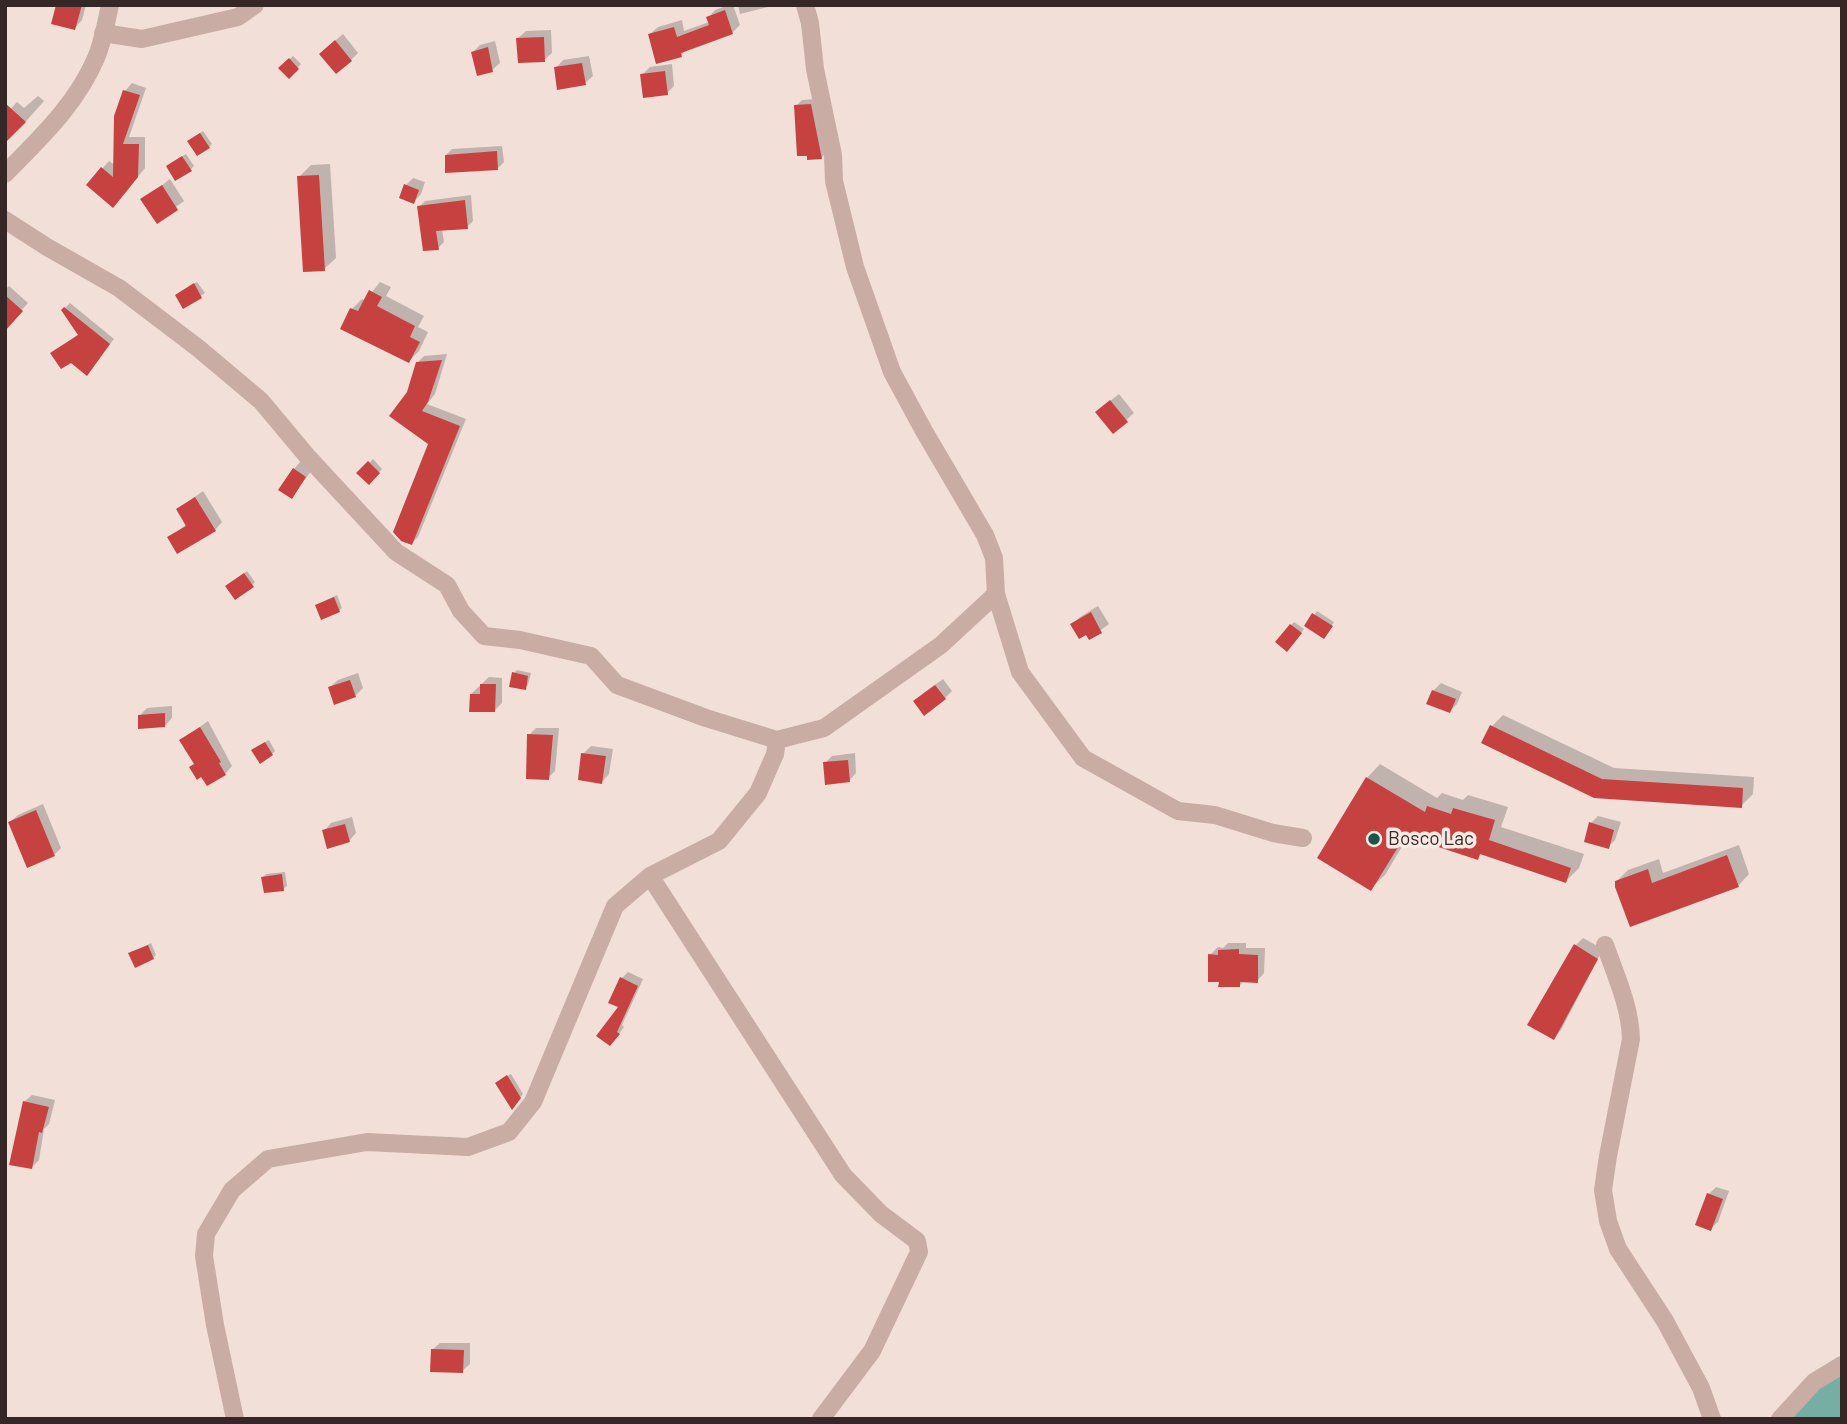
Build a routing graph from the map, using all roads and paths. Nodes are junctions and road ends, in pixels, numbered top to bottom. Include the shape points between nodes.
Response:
1 (110, 5) edge
2 (255, 5) edge
3 (805, 5) edge
4 (103, 33) junction
5 (5, 174) edge
6 (5, 220) edge
7 (996, 594) junction
8 (777, 740) junction
9 (1303, 838) dead end
10 (650, 876) junction
11 (1605, 945) dead end
12 (1842, 1365) edge
13 (235, 1419) edge
14 (821, 1419) edge
15 (1712, 1419) edge
16 (1780, 1419) edge

1 - 4 street
2 - 4 street via 238,17 142,40
3 - 7 street via 834,181 855,267 892,372 985,535 994,558
4 - 5 street via 97,56 67,108
6 - 8 street via 118,288 261,401 396,552 447,585 461,611 484,636 591,656 617,685
7 - 8 street via 941,645 824,728
7 - 9 street via 1020,672 1083,758 1178,811 1215,815
8 - 10 street via 758,793 719,841
10 - 13 street via 615,906 533,1102 509,1132 468,1147 367,1142 268,1160 232,1190 206,1234 204,1256
10 - 14 street via 844,1175 881,1214 917,1241 919,1252 872,1350
11 - 15 street via 1630,1023 1603,1190 1608,1222 1618,1249 1702,1388
12 - 16 street via 1814,1382

